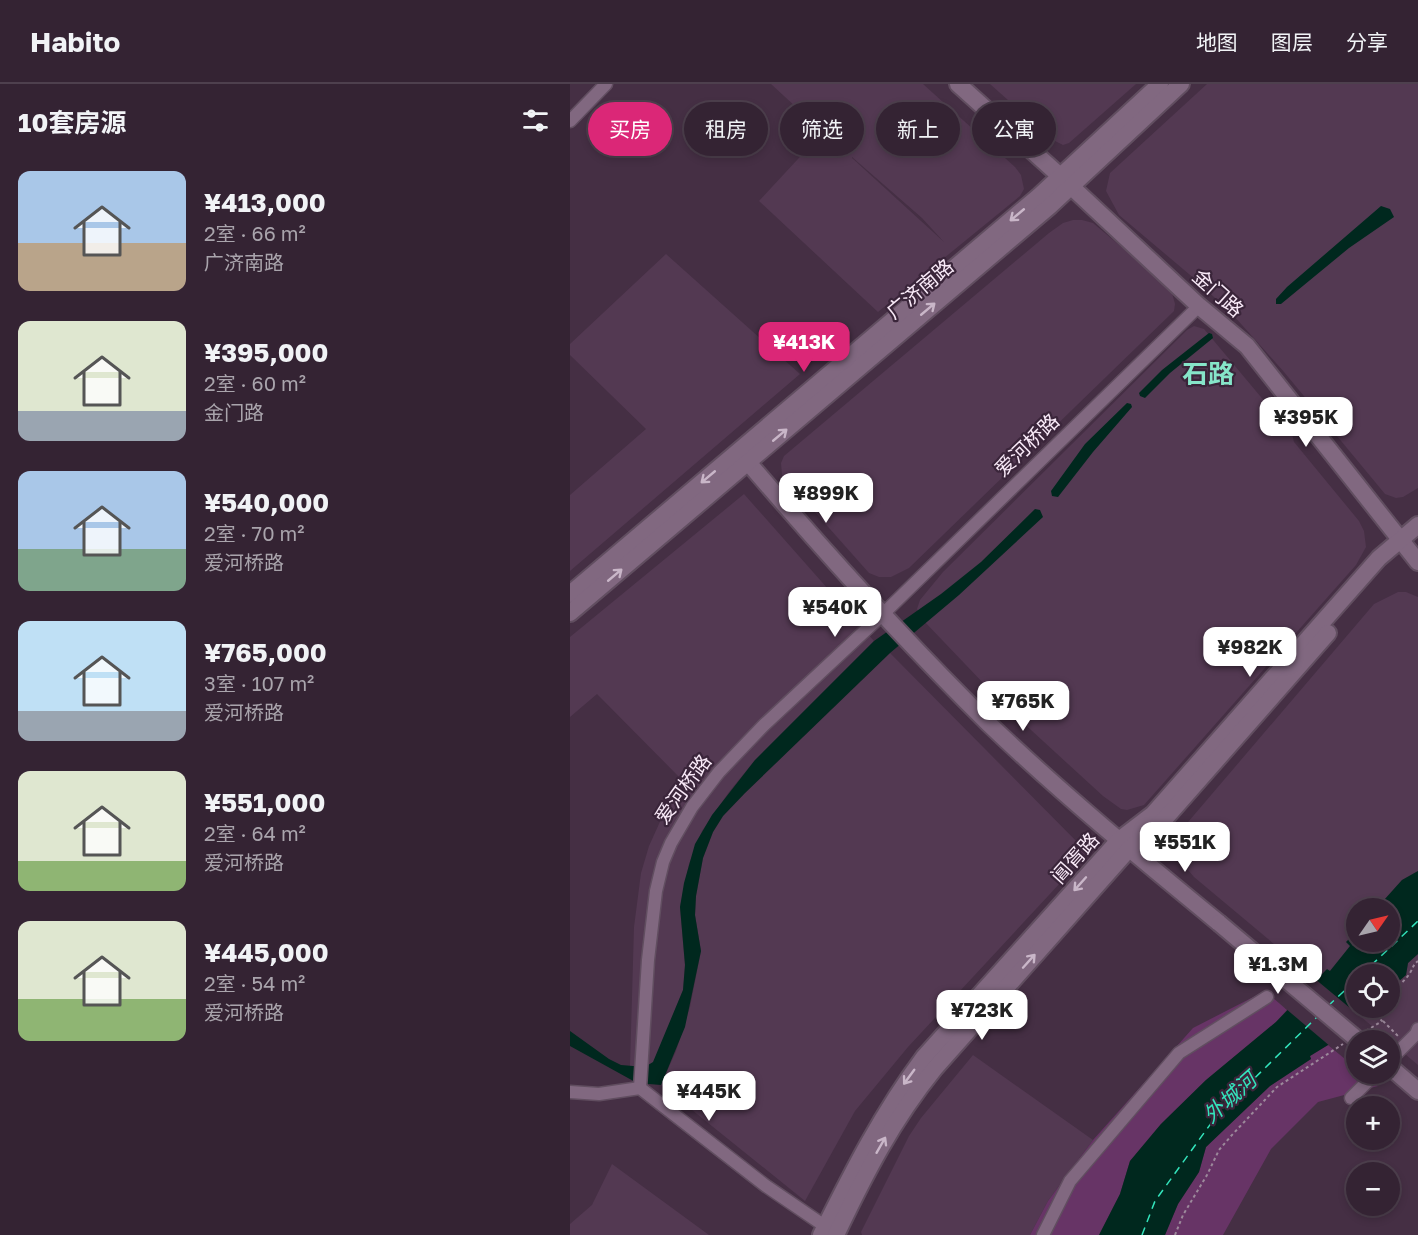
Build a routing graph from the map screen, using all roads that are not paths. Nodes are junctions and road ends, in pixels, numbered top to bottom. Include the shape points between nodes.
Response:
1 (606, 84) edge
2 (958, 84) edge
3 (1160, 84) edge
4 (1181, 84) edge
5 (570, 121) edge
6 (1066, 181) junction
7 (1200, 306) junction
8 (743, 457) junction
9 (1418, 525) edge
10 (1401, 540) junction
11 (1418, 562) edge
12 (570, 594) edge
13 (570, 613) edge
14 (886, 616) junction
15 (1124, 845) junction
16 (1267, 997) dead end
17 (1418, 1029) edge
18 (1346, 1031) edge
19 (1400, 1050) edge
20 (1400, 1075) edge
21 (1365, 1084) edge
22 (640, 1086) junction
23 (1418, 1091) edge
24 (570, 1092) edge
25 (1353, 1096) edge
26 (831, 1233) edge
27 (1043, 1235) edge

1 - 5 street
2 - 6 main road, 金门路
3 - 6 main road, 广济南路
4 - 6 main road, 广济南路
6 - 7 main road, 金门路
6 - 8 main road, 广济南路
7 - 10 main road, 金门路 via 1254,354
7 - 14 street, 爱河桥路
8 -> 12 main road, 广济南路
13 -> 8 main road, 广济南路
8 - 14 main road
9 - 10 main road, 阊胥路
10 - 11 main road, 金门路
10 - 15 main road, 阊胥路 via 1386,567 1171,812
14 - 15 main road via 998,732
14 - 22 street, 爱河桥路 via 739,750 680,826 663,862 656,891
15 - 18 main road, bridge
15 - 26 main road, 阊胥路 via 913,1095
16 - 27 street via 1179,1053 1070,1181
17 - 19 street
20 - 23 main road
21 - 25 street
22 - 24 street via 599,1094
22 - 26 street

